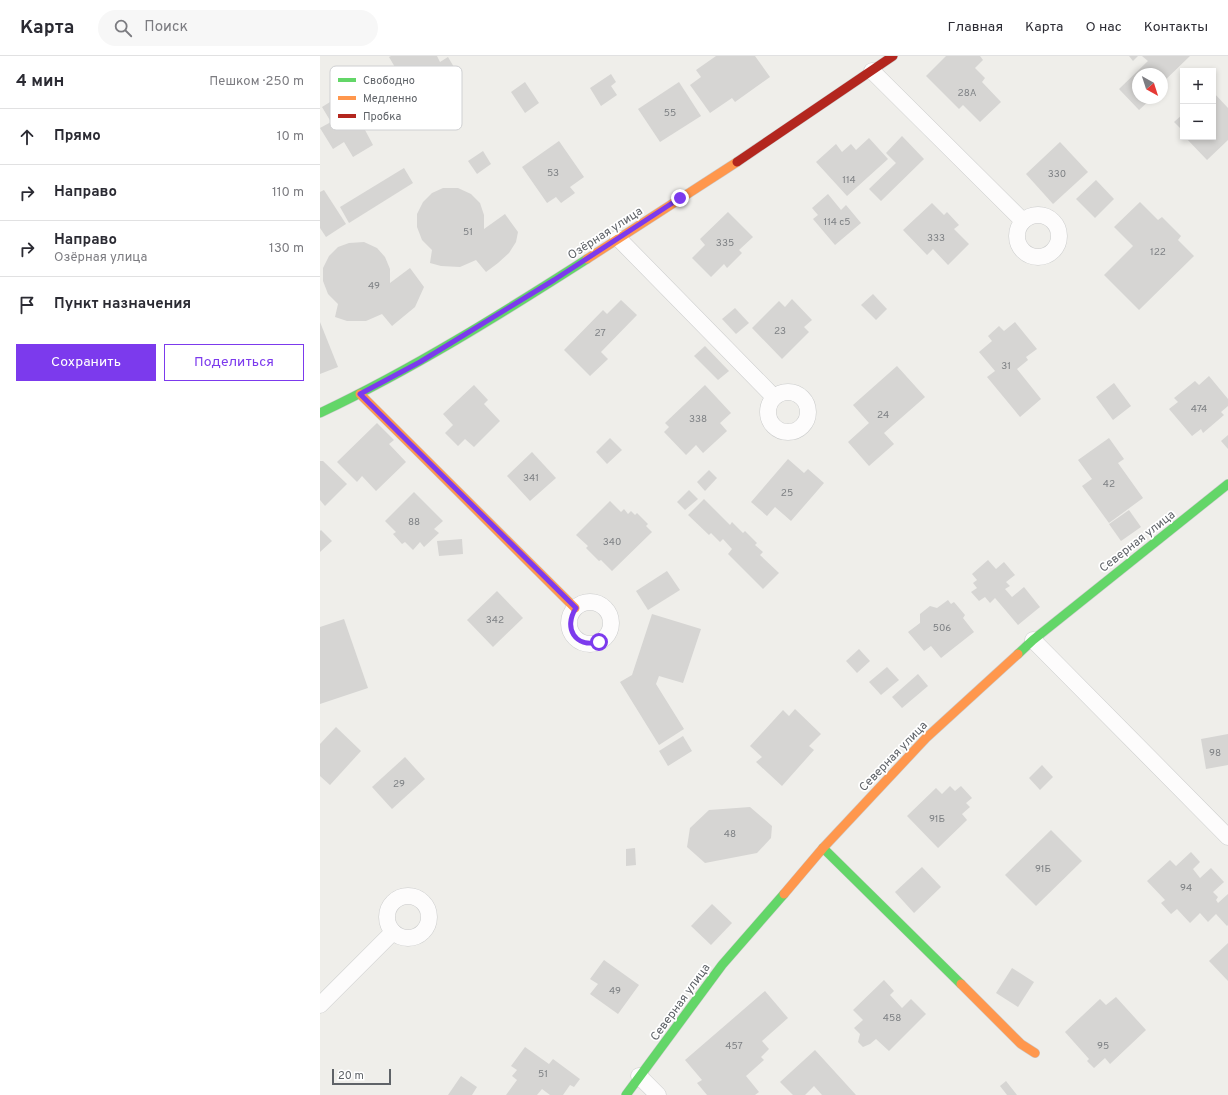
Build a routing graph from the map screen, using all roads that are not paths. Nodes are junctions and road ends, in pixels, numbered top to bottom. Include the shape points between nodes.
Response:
1 (893, 56) edge
2 (872, 71) junction
3 (1023, 221) dead end
4 (618, 238) junction
5 (360, 394) junction
6 (774, 397) dead end
7 (320, 413) edge
8 (1228, 484) edge
9 (576, 608) dead end
10 (1033, 640) junction
11 (1228, 837) edge
12 (823, 848) junction
13 (393, 932) dead end
14 (320, 1005) edge
15 (1035, 1053) dead end
16 (640, 1076) junction
17 (626, 1095) edge
18 (658, 1095) edge

1 - 2 street, Озёрная улица
2 - 3 street
2 - 4 street, Озёрная улица via 744,158
4 - 5 street, Озёрная улица via 440,349
4 - 6 street
5 - 7 street, Озёрная улица
5 - 9 street
8 - 10 street, Северная улица
10 - 11 street
10 - 12 street, Северная улица via 926,738
12 - 15 street via 1021,1044
12 - 16 street, Северная улица via 722,964
13 - 14 street
16 - 17 street, Северная улица
16 - 18 street

